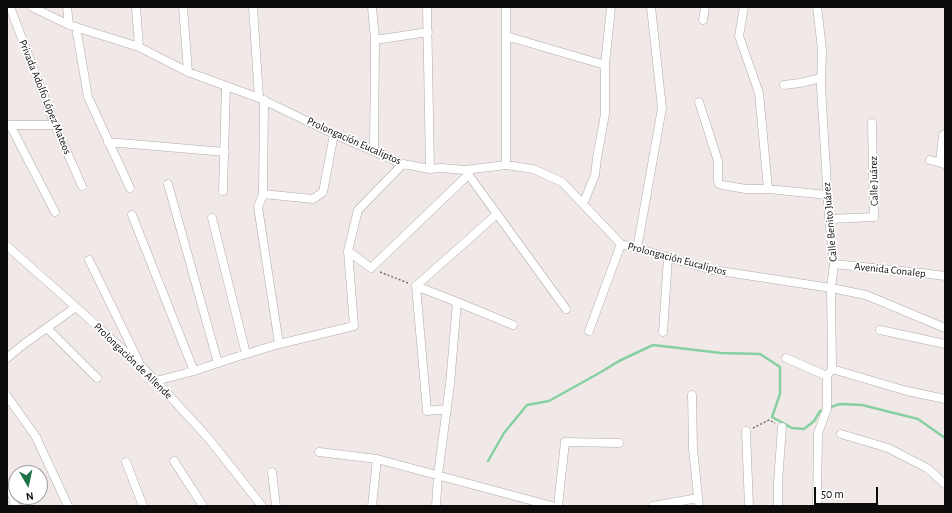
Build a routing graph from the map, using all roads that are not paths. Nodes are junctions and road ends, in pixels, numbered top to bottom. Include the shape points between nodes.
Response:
1 (10, 7) edge
2 (32, 7) edge
3 (67, 7) edge
4 (136, 7) edge
5 (183, 7) edge
6 (254, 7) edge
7 (372, 7) edge
8 (427, 7) edge
9 (506, 7) edge
10 (611, 7) edge
11 (651, 7) edge
12 (705, 7) edge
13 (744, 7) edge
14 (817, 7) edge
15 (703, 20) dead end
16 (73, 26) junction
17 (428, 32) junction
18 (506, 36) junction
19 (375, 40) junction
20 (139, 47) junction
21 (605, 65) junction
22 (188, 72) junction
23 (822, 78) junction
24 (784, 85) dead end
25 (226, 86) junction
26 (261, 99) junction
27 (699, 102) dead end
28 (872, 123) dead end
29 (8, 125) edge
30 (55, 125) junction
31 (334, 134) junction
32 (945, 134) edge
33 (108, 142) junction
34 (374, 151) junction
35 (225, 152) junction
36 (930, 160) dead end
37 (942, 163) edge
38 (403, 164) junction
39 (506, 165) junction
40 (430, 169) junction
41 (467, 172) junction
42 (168, 184) dead end
43 (82, 186) dead end
44 (130, 188) dead end
45 (768, 189) junction
46 (223, 191) dead end
47 (263, 194) junction
48 (828, 195) junction
49 (583, 204) junction
50 (55, 212) dead end
51 (497, 214) junction
52 (132, 215) dead end
53 (212, 218) dead end
54 (829, 220) junction
55 (621, 244) junction
56 (7, 246) edge
57 (637, 248) junction
58 (348, 252) junction
59 (668, 258) junction
60 (89, 260) dead end
61 (834, 264) junction
62 (945, 276) edge
63 (416, 286) junction
64 (831, 288) junction
65 (457, 302) junction
66 (76, 307) junction
67 (566, 309) dead end
68 (512, 325) dead end
69 (47, 328) junction
70 (945, 328) edge
71 (880, 330) dead end
72 (589, 331) dead end
73 (663, 332) dead end
74 (280, 344) junction
75 (945, 344) edge
76 (246, 354) junction
77 (7, 358) edge
78 (786, 358) dead end
79 (218, 363) junction
80 (141, 366) junction
81 (832, 369) junction
82 (194, 371) junction
83 (827, 376) junction
84 (97, 378) dead end
85 (156, 381) junction
86 (692, 395) dead end
87 (7, 396) edge
88 (945, 399) edge
89 (447, 409) junction
90 (782, 427) road end
91 (746, 431) road end
92 (841, 434) dead end
93 (620, 443) dead end
94 (319, 452) dead end
95 (377, 459) junction
96 (174, 461) dead end
97 (126, 462) dead end
98 (272, 472) dead end
99 (438, 475) junction
100 (945, 484) edge
101 (7, 485) edge
102 (698, 502) edge
103 (15, 506) edge
104 (68, 506) edge
105 (143, 506) edge
106 (203, 506) edge
107 (262, 506) edge
108 (276, 506) edge
109 (372, 506) edge
110 (436, 506) edge
111 (552, 506) edge
112 (558, 506) edge
113 (653, 506) edge
114 (749, 506) edge
115 (778, 506) edge
116 (817, 506) edge

1 - 30 street, Privada Adolfo López Mateos
2 - 16 street, Prolongación Eucaliptos
3 - 16 street
4 - 20 street
5 - 22 street
6 - 26 street
7 - 19 street
8 - 17 street
9 - 18 street
10 - 21 street
11 - 57 street via 662,108
12 - 15 street
13 - 45 street via 740,36 758,93
14 - 23 street, Calle Benito Juárez via 822,49
16 - 20 street, Prolongación Eucaliptos
16 - 33 street via 88,97
17 - 19 street
17 - 40 street
18 - 21 street
18 - 39 street
19 - 34 street
20 - 22 street, Prolongación Eucaliptos
21 - 49 street via 605,114 595,175
22 - 25 street, Prolongación Eucaliptos
23 - 24 street
23 - 48 street, Calle Benito Juárez
25 - 26 street, Prolongación Eucaliptos
25 - 35 street
26 - 31 street, Prolongación Eucaliptos
26 - 47 street
27 - 45 street via 718,160 719,184 746,189
28 - 54 street, Calle Juárez via 874,217
29 - 30 street
29 - 50 street
30 - 43 street, Privada Adolfo López Mateos
31 - 34 street, Prolongación Eucaliptos
31 - 47 street via 323,192 313,199
32 - 37 street
33 - 35 street
33 - 44 street
34 - 38 street, Prolongación Eucaliptos
35 - 46 street
36 - 37 street
38 - 40 street, Prolongación Eucaliptos
38 - 58 street via 358,210
39 - 41 street, Prolongación Eucaliptos
39 - 49 street, Prolongación Eucaliptos via 534,169 562,182
40 - 41 street, Prolongación Eucaliptos
41 - 51 street
41 - 58 street via 370,268
42 - 79 street
45 - 48 street
47 - 74 street via 258,207
48 - 54 street, Calle Benito Juárez
49 - 55 street, Prolongación Eucaliptos
51 - 63 street
51 - 67 street
52 - 82 street
53 - 76 street
54 - 61 street, Calle Benito Juárez
55 - 57 street, Prolongación Eucaliptos
55 - 72 street
56 - 66 street, Prolongación de Allende
57 - 59 street, Prolongación Eucaliptos
58 - 74 street via 354,326
59 - 64 street, Prolongación Eucaliptos via 713,270
59 - 73 street
60 - 80 street
61 - 62 street, Avenida Conalep
61 - 64 street, Calle Benito Juárez
63 - 65 street
63 - 89 street via 427,411
64 - 70 street, Prolongación Eucaliptos via 866,295
64 - 81 street, Calle Benito Juárez
65 - 68 street
65 - 89 street
66 - 69 street
66 - 80 street, Prolongación de Allende
69 - 77 street
69 - 84 street
71 - 75 street
74 - 76 street
76 - 79 street
78 - 83 street
79 - 82 street
80 - 85 street, Prolongación de Allende
81 - 83 street
81 - 88 street via 907,391
82 - 85 street
83 - 116 street via 827,409 818,433
85 - 107 street, Prolongación de Allende via 209,439
86 - 102 street via 693,449
87 - 104 street via 36,437
89 - 99 street
90 - 115 street
91 - 114 street
92 - 100 street via 888,448 927,468
93 - 112 street via 565,442
94 - 95 street
95 - 99 street
95 - 109 street
96 - 106 street
97 - 105 street
98 - 108 street
99 - 110 street
99 - 111 street
101 - 103 street
102 - 113 street

